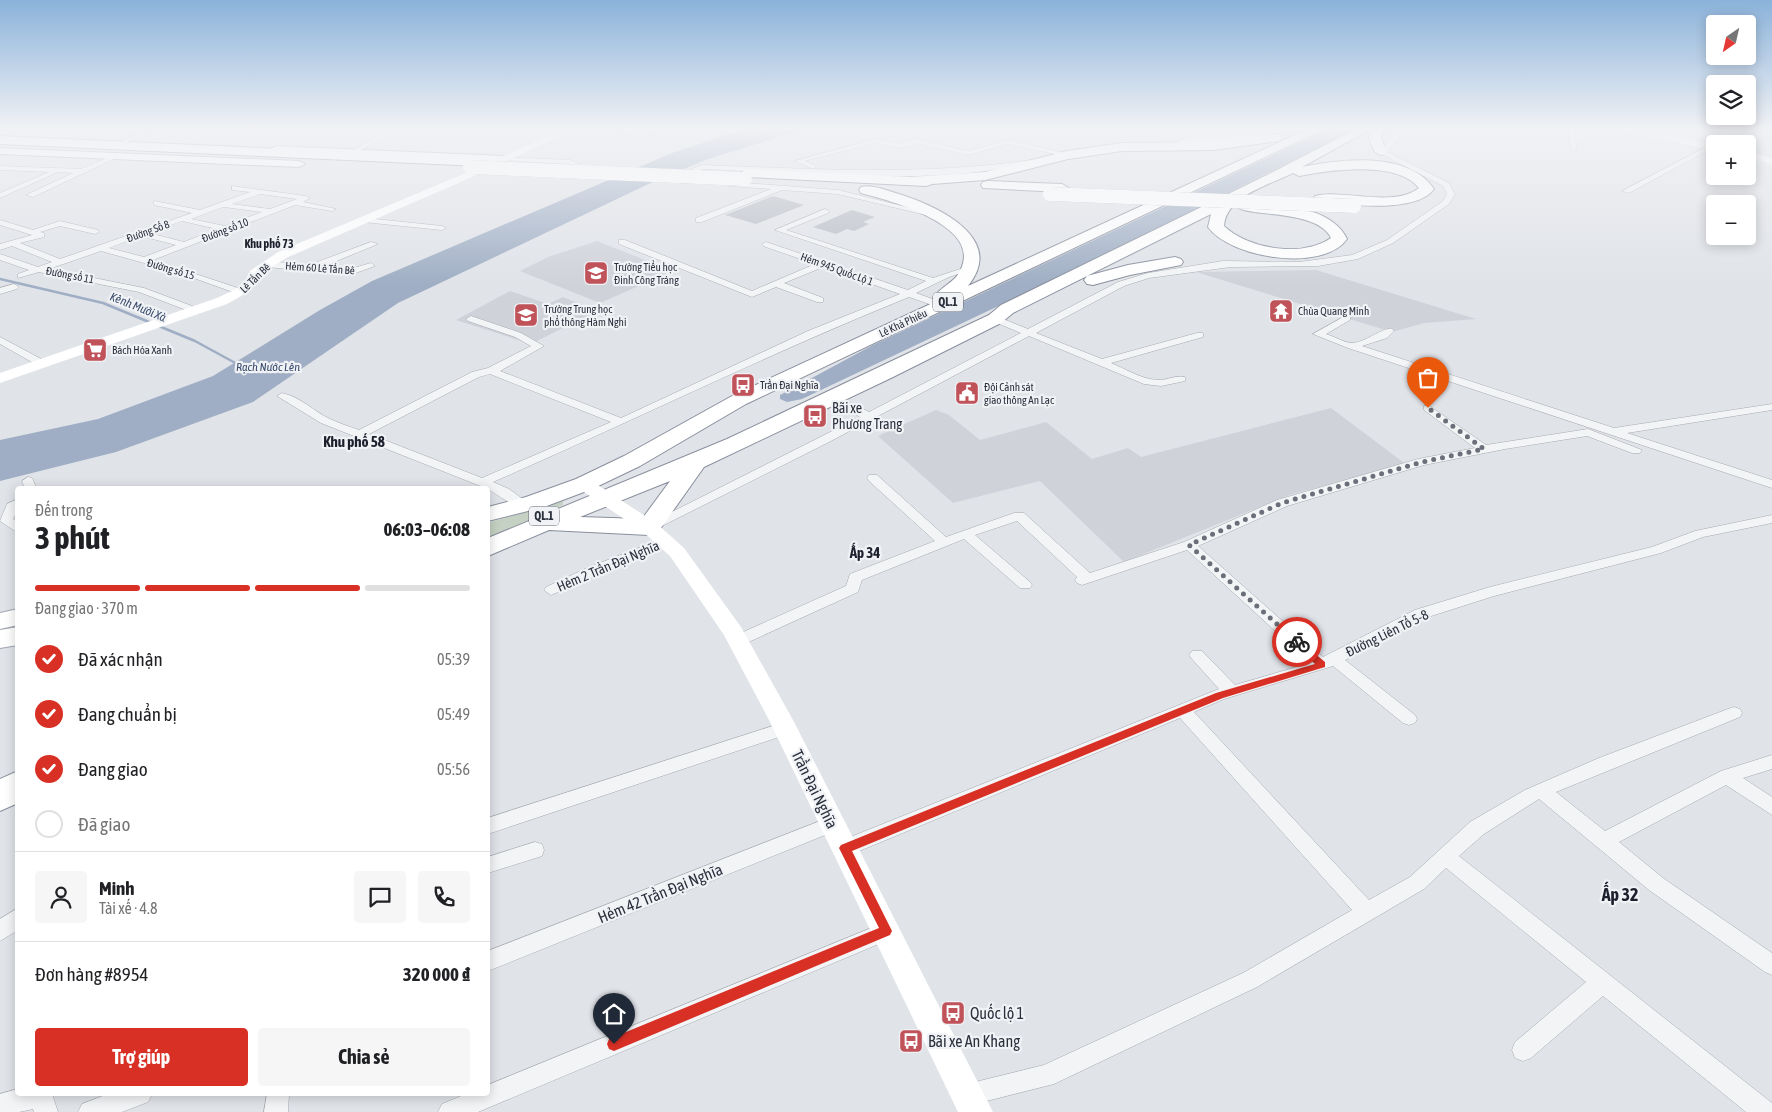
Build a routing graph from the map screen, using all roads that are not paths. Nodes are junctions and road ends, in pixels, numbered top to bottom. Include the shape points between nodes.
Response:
1 (34, 181) edge
2 (63, 181) edge
3 (442, 181) edge
4 (690, 181) edge
5 (789, 181) edge
6 (907, 181) edge
7 (910, 181) joint
8 (1207, 181) edge
9 (1266, 181) edge
10 (1421, 181) edge
11 (1438, 181) edge
12 (1646, 181) edge
13 (808, 183) junction
14 (0, 185) edge
15 (23, 186) junction
16 (50, 187) junction
17 (785, 187) junction
18 (234, 188) dead end
19 (1056, 191) junction
20 (1626, 191) dead end
21 (258, 192) junction
22 (30, 195) dead end
23 (0, 196) edge
24 (225, 196) dead end
25 (239, 198) junction
26 (1229, 199) junction
27 (297, 202) junction
28 (1361, 202) junction
29 (157, 203) dead end
30 (221, 205) junction
31 (171, 206) junction
32 (147, 207) dead end
33 (914, 207) junction
34 (332, 209) dead end
35 (825, 211) dead end
36 (199, 212) junction
37 (272, 212) junction
38 (182, 219) junction
39 (366, 220) junction
40 (699, 220) dead end
41 (0, 222) edge
42 (442, 228) dead end
43 (227, 229) junction
44 (36, 231) junction
45 (95, 232) dead end
46 (142, 234) junction
47 (1154, 236) junction
48 (0, 239) edge
49 (622, 242) dead end
50 (12, 243) junction
51 (186, 244) junction
52 (374, 244) dead end
53 (766, 244) dead end
54 (0, 247) edge
55 (101, 248) junction
56 (0, 257) edge
57 (143, 261) junction
58 (60, 262) junction
59 (852, 262) dead end
60 (1175, 262) junction
61 (824, 263) junction
62 (267, 264) junction
63 (1232, 264) junction
64 (371, 266) dead end
65 (39, 269) junction
66 (307, 269) junction
67 (969, 269) junction
68 (21, 276) dead end
69 (930, 283) junction
70 (777, 284) junction
71 (14, 287) dead end
72 (0, 292) edge
73 (241, 292) junction
74 (908, 294) junction
75 (820, 300) dead end
76 (935, 303) junction
77 (197, 311) junction
78 (1347, 318) dead end
79 (471, 319) dead end
80 (912, 319) junction
81 (995, 319) junction
82 (1389, 331) dead end
83 (1029, 333) junction
84 (1200, 335) dead end
85 (0, 340) edge
86 (1352, 346) junction
87 (1103, 362) junction
88 (41, 363) junction
89 (491, 371) junction
90 (0, 378) edge
91 (1181, 378) dead end
92 (769, 386) junction
93 (282, 396) dead end
94 (835, 398) junction
95 (1772, 407) edge
96 (814, 408) junction
97 (1428, 408) dead end
98 (869, 417) junction
99 (621, 422) junction
100 (1607, 429) junction
101 (1588, 432) junction
102 (359, 435) junction
103 (1484, 449) junction
104 (1636, 450) dead end
105 (696, 461) junction
106 (873, 478) dead end
107 (482, 482) junction
108 (1772, 484) edge
109 (593, 491) junction
110 (15, 505) edge
111 (522, 505) junction
112 (490, 513) edge
113 (1772, 519) edge
114 (539, 524) junction
115 (15, 527) edge
116 (657, 534) junction
117 (965, 534) junction
118 (490, 539) edge
119 (944, 542) junction
120 (1189, 545) junction
121 (490, 547) edge
122 (1025, 585) dead end
123 (551, 590) dead end
124 (15, 618) edge
125 (0, 621) edge
126 (15, 636) edge
127 (0, 639) edge
128 (737, 641) junction
129 (1197, 655) dead end
130 (1328, 662) junction
131 (1232, 692) junction
132 (1183, 710) junction
133 (1734, 713) dead end
134 (1409, 719) dead end
135 (785, 728) junction
136 (1772, 762) edge
137 (15, 772) edge
138 (15, 773) edge
139 (0, 774) edge
140 (1727, 776) junction
141 (0, 780) edge
142 (15, 781) edge
143 (15, 787) edge
144 (0, 788) edge
145 (1542, 791) junction
146 (0, 797) edge
147 (1772, 808) edge
148 (833, 824) junction
149 (490, 825) edge
150 (1604, 841) junction
151 (845, 848) junction
152 (535, 850) dead end
153 (1446, 856) junction
154 (490, 864) edge
155 (1366, 911) junction
156 (15, 920) edge
157 (886, 931) junction
158 (0, 932) edge
159 (490, 960) edge
160 (1772, 965) edge
161 (1603, 982) junction
162 (1523, 1050) dead end
163 (490, 1095) edge
164 (134, 1096) edge
165 (278, 1096) edge
166 (489, 1096) edge
167 (43, 1100) edge
168 (972, 1103) edge
169 (0, 1104) edge
170 (1, 1112) edge
171 (90, 1112) edge
172 (276, 1112) edge
173 (450, 1112) edge
174 (1764, 1112) edge

1 - 15 street
2 - 16 street
3 - 39 street, Lê Tấn Bê
4 - 17 street
5 - 13 highway
6 - 7 highway
7 - 19 highway
8 - 80 highway, Lê Khả Phiêu / QL.1
9 - 26 highway, Lê Khả Phiêu / QL.1
10 - 28 highway via 1427,189 1420,196
11 - 63 street via 1446,185 1452,194 1446,202 1374,250 1358,256 1292,264
12 - 20 street
13 - 19 highway
13 - 33 highway via 880,193
14 - 15 street
15 - 16 street
15 - 23 street
16 - 22 street
17 - 33 street via 838,192
17 - 40 street
18 - 21 street
19 - 26 highway, bridge via 1254,206 1309,217 1333,229 1338,239 1321,250 1280,252 1246,246 1223,235 1216,227 1217,216
19 - 28 highway, bridge
19 - 28 highway
21 - 25 street, Đường Số 8
21 - 27 street, Đường số 10 via 306,198
24 - 25 street
25 - 30 street, Đường Số 8
26 - 47 highway, Lê Khả Phiêu / QL.1
27 - 34 street
27 - 37 street, Đường số 10
29 - 31 street
30 - 36 street, Đường Số 8
30 - 37 street
31 - 32 street
31 - 36 street
33 - 67 highway via 954,226 968,241 973,252
35 - 69 street via 779,230
36 - 38 street, Đường Số 8
37 - 43 street, Đường số 10
38 - 43 street
38 - 46 street, Đường Số 8
39 - 42 street
39 - 62 street, Lê Tấn Bê
41 - 44 street
43 - 51 street, Đường số 10
44 - 45 street via 60,224
44 - 50 street via 41,235
46 - 51 street
46 - 55 street, Đường Số 8
47 - 60 highway via 1143,248 1144,254
47 - 81 highway, Lê Khả Phiêu / QL.1 via 1007,309
48 - 50 street
49 - 70 street via 752,294
50 - 54 street
50 - 58 street
51 - 57 street, Đường số 10
52 - 66 street
53 - 61 street, Hẻm 945 Quốc Lộ 1
55 - 57 street, Đường số 15
55 - 58 street, Đường Số 8
56 - 65 street, Đường số 11
57 - 73 street, Đường số 15
58 - 65 street, Đường Số 8
59 - 69 street
60 - 63 street
60 - 81 highway via 1098,277
61 - 70 street
61 - 74 street, Hẻm 945 Quốc Lộ 1
62 - 66 street, Hẻm 60 Lê Tấn Bê
62 - 73 street, Lê Tấn Bê
63 - 83 street, Hẻm 2 Trần Đại Nghĩa via 1138,276
64 - 66 street, Hẻm 60 Lê Tấn Bê via 350,272
65 - 68 street, Đường Số 8
65 - 77 street, Đường số 11 via 141,290
67 - 69 street
67 - 76 highway via 964,280
69 - 74 street
70 - 75 street
71 - 72 street
73 - 77 street, Lê Tấn Bê
74 - 76 street, Hẻm 945 Quốc Lộ 1
74 - 99 street via 811,333
76 - 80 highway
77 - 88 street, Lê Tấn Bê
78 - 86 street via 1318,334
79 - 89 street via 539,346
80 - 92 highway, Lê Khả Phiêu / QL.1
81 - 83 street
81 - 94 highway, Lê Khả Phiêu / QL.1
82 - 86 street
83 - 87 street
83 - 98 street, Hẻm 2 Trần Đại Nghĩa
84 - 87 street
85 - 88 street
86 - 100 street
87 - 91 street via 1148,382 1161,383
88 - 90 street, Lê Tấn Bê
89 - 99 street
89 - 102 street via 476,374
92 - 96 highway via 762,397 764,403 771,407 792,411
92 - 109 highway, Lê Khả Phiêu / QL.1 via 632,461
93 - 102 street via 325,421
94 - 96 highway, Lê Khả Phiêu / QL.1
94 - 98 street
95 - 100 street
96 - 105 highway, Lê Khả Phiêu / QL.1
97 - 103 street
98 - 116 street, Hẻm 2 Trần Đại Nghĩa via 741,483
99 - 107 street
100 - 101 street
100 - 108 street
101 - 103 street
101 - 104 street
102 - 107 street
103 - 120 street via 1422,462 1282,503
105 - 109 highway, Lê Khả Phiêu / QL.1
105 - 116 highway
106 - 119 street
107 - 111 street via 505,492
109 - 111 highway, Lê Khả Phiêu / QL.1
109 - 114 highway, Lê Khả Phiêu / QL.1 via 579,510
109 - 116 street, Trần Đại Nghĩa
109 - 118 highway, Lê Khả Phiêu / QL.1 via 570,506
110 - 115 street via 6,520
111 - 112 highway, Lê Khả Phiêu / QL.1
113 - 130 street, Đường Liên Tổ 5-8 via 1700,534 1656,550 1528,582 1429,612
114 - 116 highway
114 - 121 highway, Lê Khả Phiêu / QL.1
116 - 123 street, Hẻm 2 Trần Đại Nghĩa
116 - 128 street, Trần Đại Nghĩa via 677,552
117 - 119 street
117 - 120 street via 1020,516 1085,579
117 - 122 street
119 - 128 street via 855,576 853,589
120 - 130 street
124 - 125 main road
126 - 127 main road
128 - 135 street, Trần Đại Nghĩa
129 - 131 street
130 - 131 street, Đường Liên Tổ 5-8
130 - 134 street
131 - 132 street, Đường Liên Tổ 5-8
132 - 151 street, Đường Liên Tổ 5-8
132 - 155 street
133 - 145 street
135 - 148 street, Trần Đại Nghĩa
135 - 149 street
136 - 140 street
137 - 139 highway
138 - 141 highway
140 - 147 street
140 - 150 street
142 - 144 highway
143 - 146 highway
145 - 150 street
145 - 153 street via 1477,828
148 - 151 street, Trần Đại Nghĩa
148 - 159 street, Hẻm 42 Trần Đại Nghĩa
150 - 160 street via 1656,884
151 - 157 street, Trần Đại Nghĩa
152 - 154 street
153 - 155 street via 1417,883
153 - 161 street
155 - 168 street via 1250,980 1046,1076
156 - 158 street
157 - 163 street
157 - 168 street, Trần Đại Nghĩa
161 - 162 street
161 - 174 street
164 - 171 street
165 - 172 street
166 - 173 street
167 - 169 street
169 - 170 street

